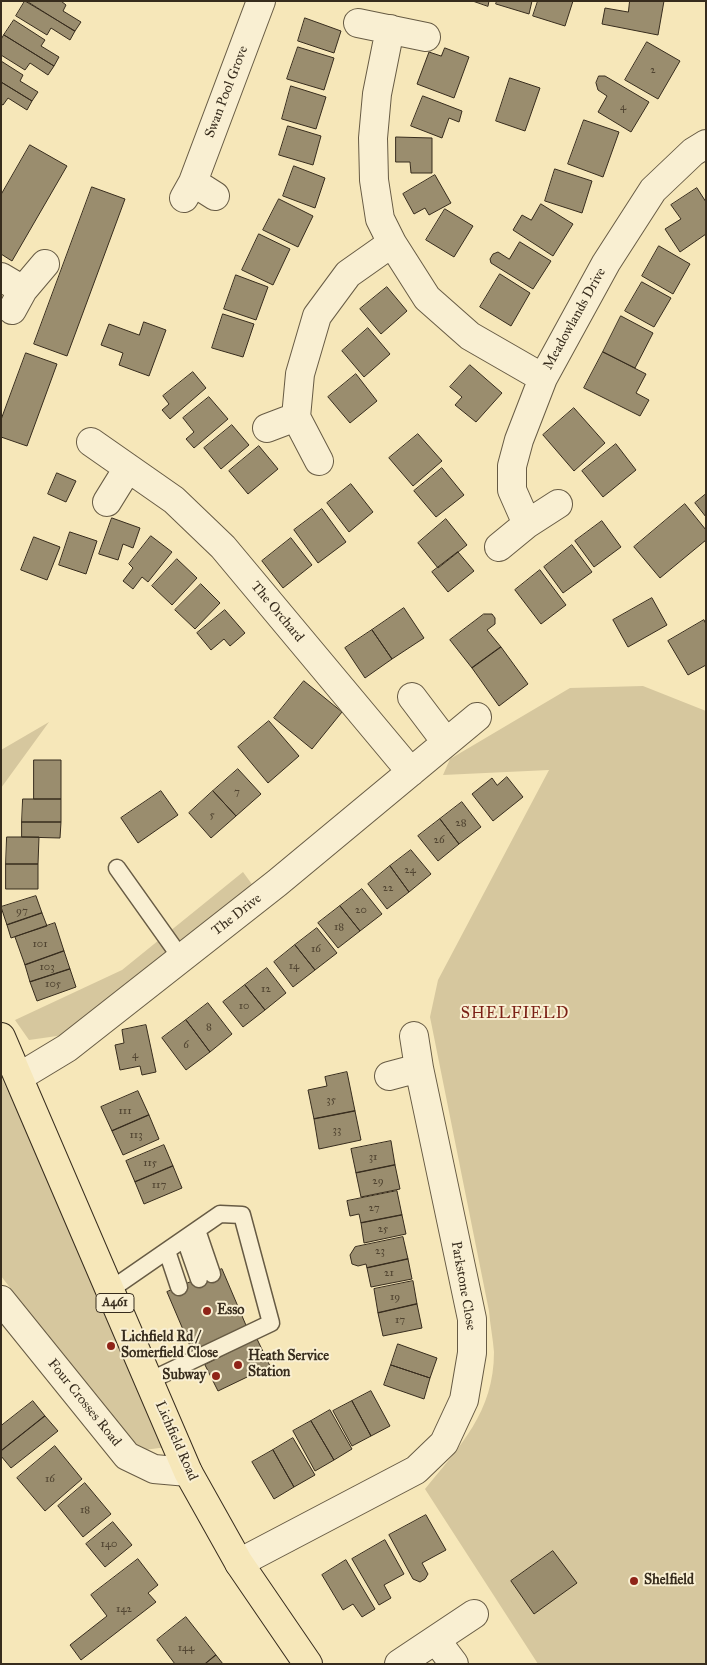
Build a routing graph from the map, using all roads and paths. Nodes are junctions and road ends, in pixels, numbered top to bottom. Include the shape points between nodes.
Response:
1 (261, 1) edge
2 (358, 23) dead end
3 (390, 29) junction
4 (426, 37) dead end
5 (706, 144) edge
6 (197, 192) dead end
7 (392, 243) junction
8 (45, 264) dead end
9 (12, 292) edge
10 (542, 378) junction
11 (296, 417) junction
12 (267, 428) dead end
13 (91, 442) dead end
14 (318, 461) dead end
15 (128, 468) junction
16 (107, 502) dead end
17 (558, 504) dead end
18 (527, 524) junction
19 (499, 547) dead end
20 (412, 697) dead end
21 (477, 717) dead end
22 (446, 742) junction
23 (411, 772) junction
24 (117, 868) dead end
25 (181, 958) junction
26 (414, 1036) dead end
27 (1, 1037) edge
28 (419, 1068) junction
29 (388, 1076) dead end
30 (19, 1077) junction
31 (181, 1241) junction
32 (110, 1290) junction
33 (1, 1300) edge
34 (149, 1380) junction
35 (188, 1472) junction
36 (239, 1563) junction
37 (474, 1614) dead end
38 (436, 1640) junction
39 (308, 1664) edge
40 (399, 1664) edge
41 (454, 1664) edge

1 - 6 street, Swan Pool Grove
2 - 3 street
3 - 4 street
3 - 7 street via 377,94 373,138 374,180 380,219
5 - 10 street, Meadowlands Drive via 653,190 606,263
7 - 10 street via 427,298 470,336
7 - 11 street via 348,274 317,316 300,374
8 - 9 street
10 - 18 street, Meadowlands Drive via 512,466 512,490
11 - 12 street
11 - 14 street
13 - 15 street, The Orchard
15 - 16 street
15 - 23 street, The Orchard via 174,500 223,547
17 - 18 street
18 - 19 street
20 - 22 street
21 - 22 street, The Drive
22 - 23 street, The Drive
23 - 25 street, The Drive
24 - 25 lane
25 - 30 street, The Drive via 67,1048
26 - 28 street, Parkstone Close
27 - 30 highway, Lichfield Road / A461
28 - 29 street
28 - 36 street, Parkstone Close via 472,1320 472,1353 464,1400 444,1443 416,1470
30 - 32 highway, Lichfield Road / A461
31 - 31 lane via 195,1281
31 - 32 lane
31 - 34 lane via 220,1214 242,1215 271,1323
32 - 34 highway, Lichfield Road / A461
33 - 35 street, Four Crosses Road via 127,1456 154,1470
34 - 35 highway, Lichfield Road / A461
35 - 36 highway, Lichfield Road / A461
36 - 39 highway, Lichfield Road / A461
37 - 38 street
38 - 40 street
38 - 41 street

